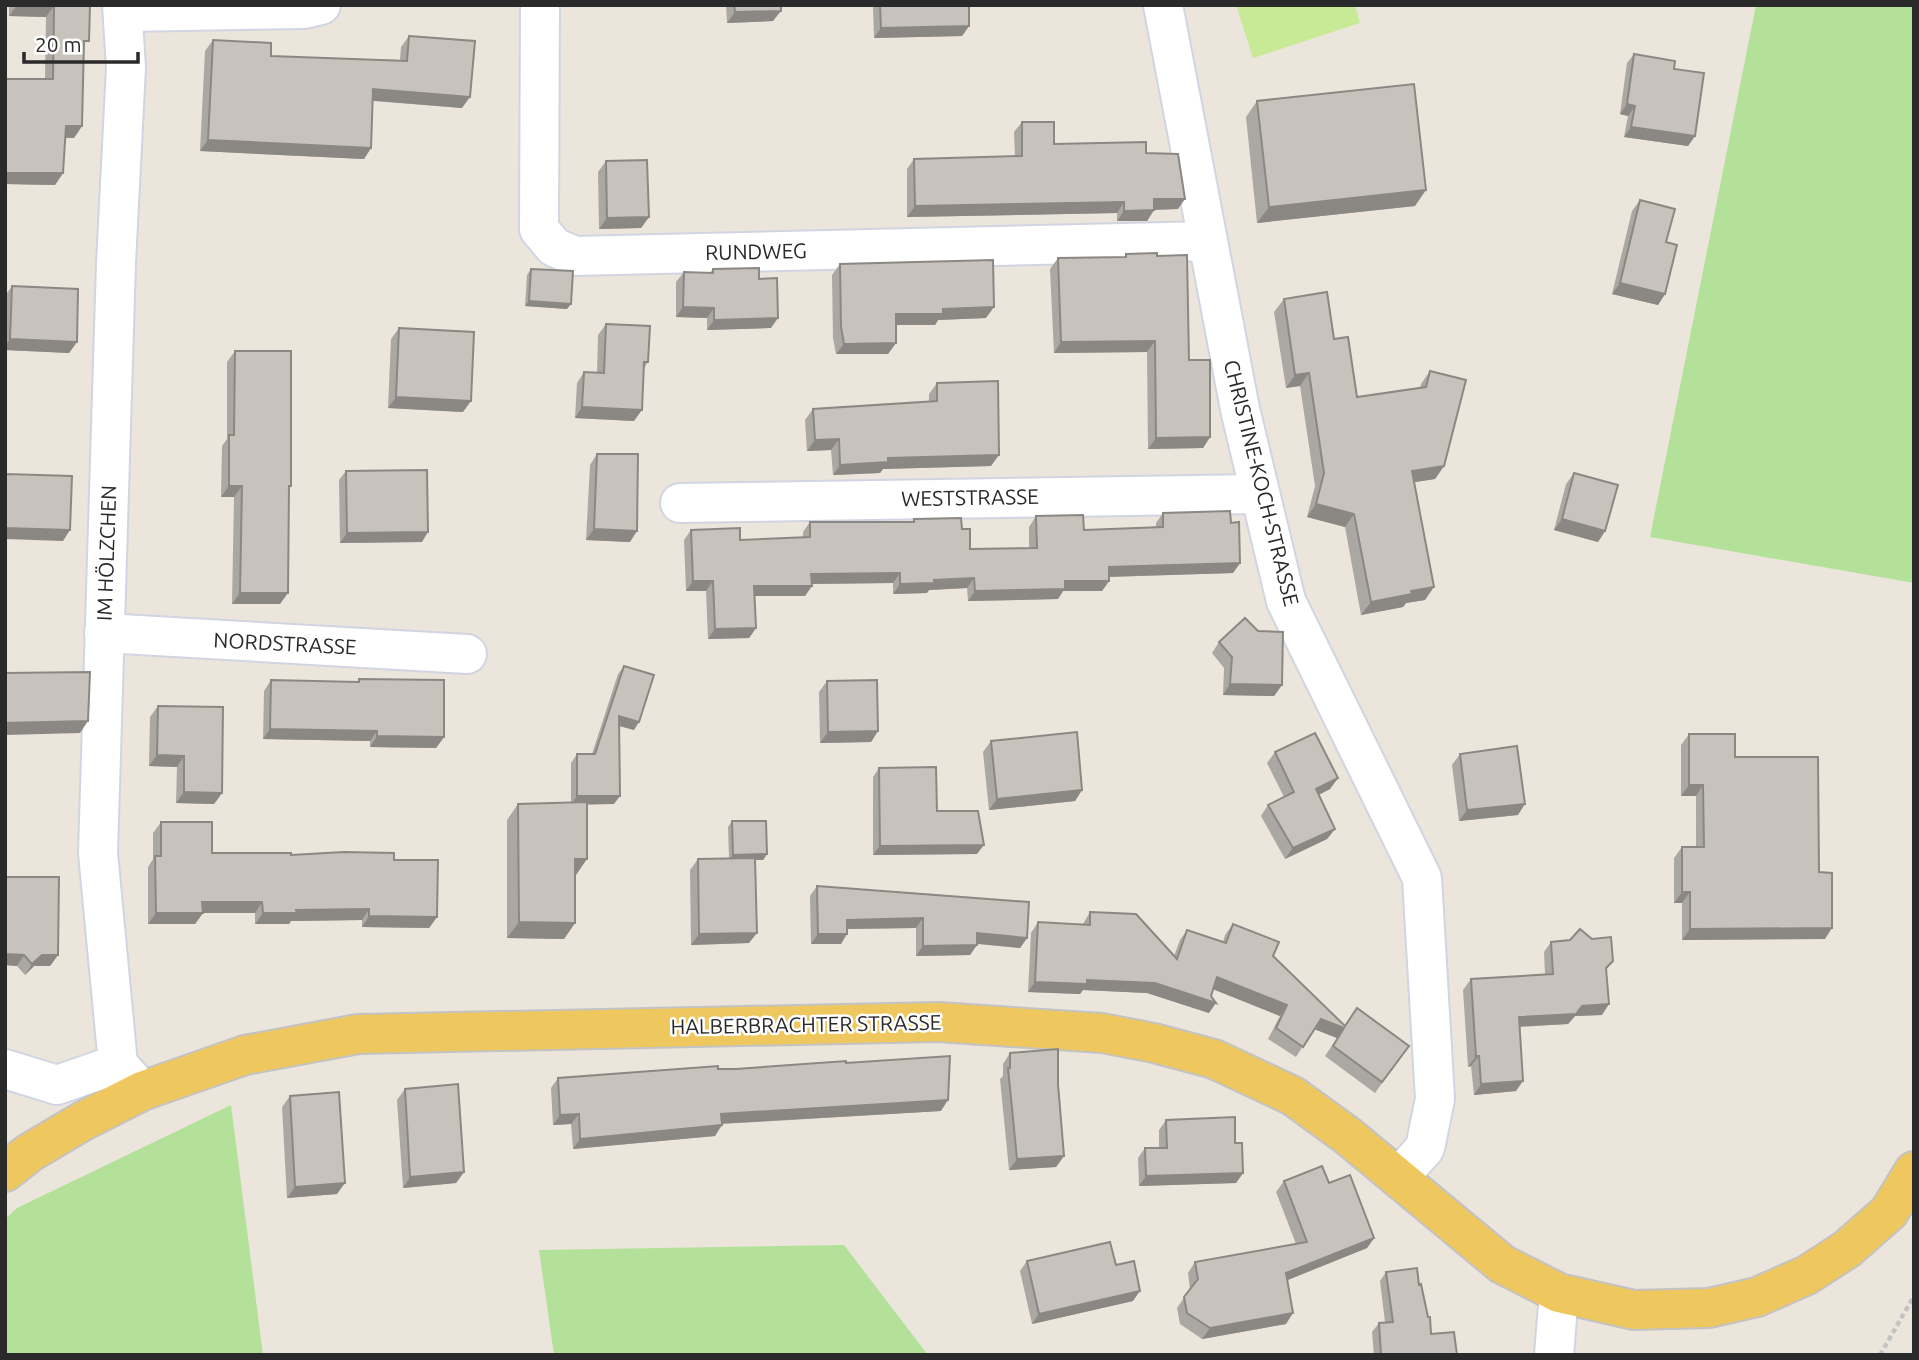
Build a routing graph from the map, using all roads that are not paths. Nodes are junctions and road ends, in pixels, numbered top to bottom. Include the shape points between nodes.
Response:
1 (321, 5) edge
2 (540, 5) edge
3 (1163, 5) edge
4 (123, 9) edge
5 (1208, 241) junction
6 (1260, 494) junction
7 (680, 503) dead end
8 (104, 633) junction
9 (467, 654) dead end
10 (5, 1069) edge
11 (130, 1077) junction
12 (1914, 1171) edge
13 (5, 1172) edge
14 (1399, 1177) junction
15 (1559, 1293) junction
16 (1554, 1355) edge

1 - 4 street via 304,9
2 - 5 street, RUNDWEG via 539,229 554,247 575,256
3 - 5 street, CHRISTINE-KOCH-STRASSE
4 - 8 street, IM HÖLZCHEN via 126,66
5 - 6 street, CHRISTINE-KOCH-STRASSE
6 - 7 street, WESTSTRASSE
6 - 14 street, CHRISTINE-KOCH-STRASSE via 1286,601 1422,878 1435,1099 1426,1148
8 - 9 street, NORDSTRASSE
8 - 11 street, IM HÖLZCHEN via 98,853
10 - 11 street via 58,1085
11 - 13 main road, HALBERBRACHTER STRASSE via 83,1121
11 - 14 main road, HALBERBRACHTER STRASSE via 358,1034 938,1022 1102,1033 1214,1059 1293,1096
12 - 15 main road, HALBERBRACHTER STRASSE via 1889,1212 1847,1249 1807,1275 1757,1297 1709,1308 1634,1310
14 - 15 main road, HALBERBRACHTER STRASSE via 1502,1265
15 - 16 street

